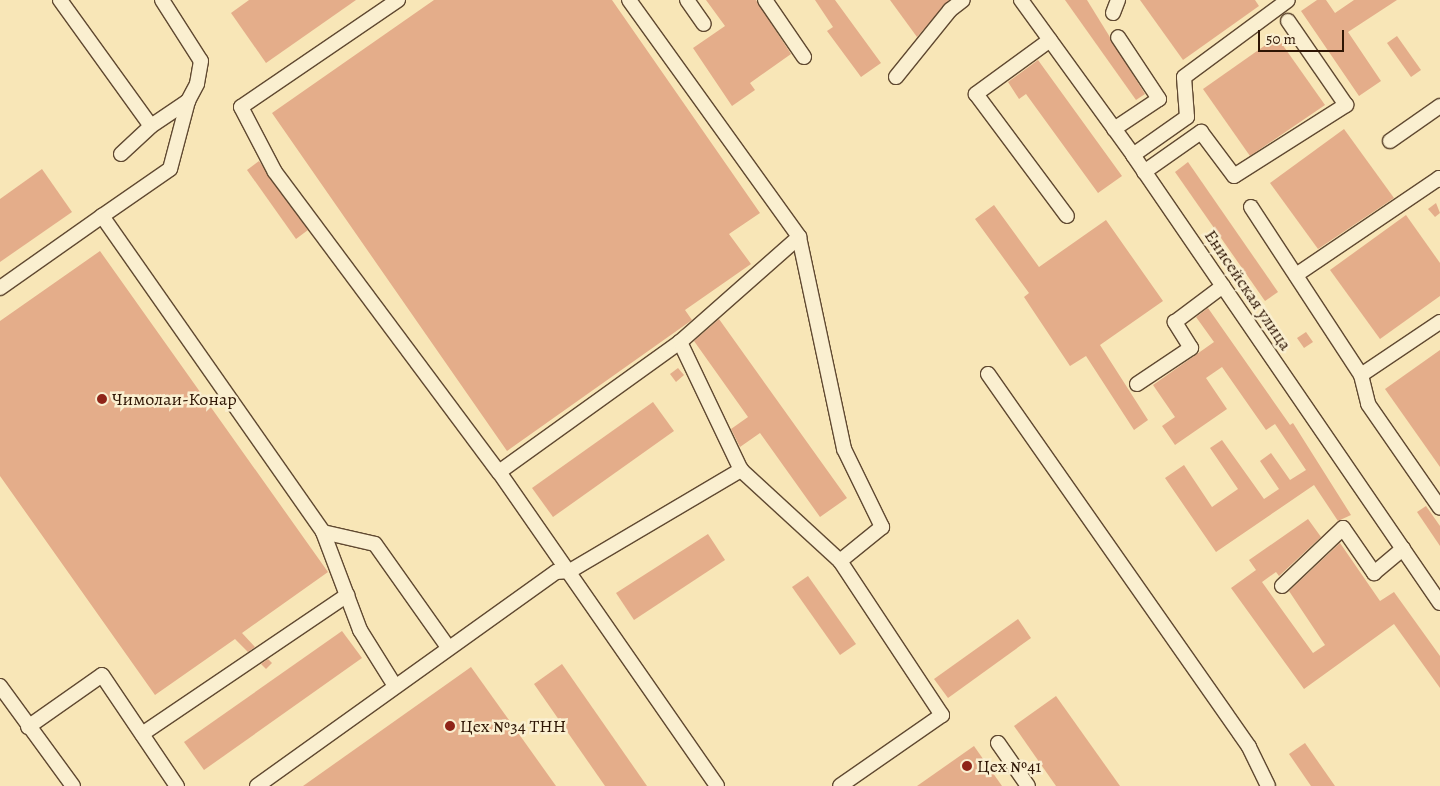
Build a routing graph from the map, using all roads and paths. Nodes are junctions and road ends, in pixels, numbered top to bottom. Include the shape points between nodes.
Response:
1 (60, 0) edge
2 (162, 0) edge
3 (398, 0) edge
4 (629, 0) edge
5 (686, 0) edge
6 (765, 0) edge
7 (963, 0) edge
8 (1022, 0) edge
9 (1288, 0) edge
10 (1288, 21) dead end
11 (704, 24) dead end
12 (1118, 37) dead end
13 (1050, 40) junction
14 (804, 58) dead end
15 (896, 77) dead end
16 (188, 101) junction
17 (1440, 106) edge
18 (151, 126) junction
19 (1114, 129) junction
20 (1390, 141) dead end
21 (121, 154) dead end
22 (1133, 155) junction
23 (1144, 172) junction
24 (1440, 180) edge
25 (1251, 207) dead end
26 (102, 216) junction
27 (1067, 216) dead end
28 (799, 237) junction
29 (1296, 275) junction
30 (1223, 286) junction
31 (0, 288) edge
32 (1440, 322) edge
33 (680, 342) junction
34 (988, 374) dead end
35 (1362, 375) junction
36 (1137, 384) dead end
37 (741, 470) junction
38 (499, 472) junction
39 (1440, 508) edge
40 (323, 532) junction
41 (1403, 549) junction
42 (840, 561) junction
43 (570, 571) junction
44 (1282, 586) dead end
45 (347, 595) junction
46 (1440, 603) edge
47 (448, 647) junction
48 (0, 686) edge
49 (395, 686) junction
50 (28, 727) junction
51 (142, 734) junction
52 (998, 743) dead end
53 (72, 786) edge
54 (177, 786) edge
55 (257, 786) edge
56 (717, 786) edge
57 (840, 786) edge
58 (1028, 786) edge
59 (1268, 786) edge

1 - 18 street
2 - 16 street via 201,61 197,84
3 - 38 street via 241,107 275,172
4 - 28 street
5 - 11 street
6 - 14 street
7 - 15 street via 950,10
8 - 13 street, Енисейская улица
9 - 22 street via 1184,77 1186,117
10 - 23 street via 1346,105 1234,176 1202,132
12 - 19 street via 1159,99
13 - 19 street, Енисейская улица
13 - 27 street via 976,94
16 - 18 street
16 - 26 street via 170,169
17 - 20 street
18 - 21 street
19 - 22 street, Енисейская улица
22 - 23 street, Енисейская улица
23 - 30 street, Енисейская улица
24 - 29 street
25 - 29 street
26 - 31 street
26 - 40 street
28 - 33 street
28 - 42 street via 844,449 882,528
29 - 35 street
30 - 36 street via 1174,322 1191,348
30 - 41 street, Енисейская улица
32 - 35 street
33 - 37 street
33 - 38 street
34 - 59 street via 1249,747
35 - 39 street via 1368,404
37 - 42 street
37 - 43 street
38 - 43 street
40 - 45 street
40 - 47 street via 375,544
41 - 44 street via 1374,573 1343,528
41 - 46 street, Енисейская улица
42 - 57 street via 942,715
43 - 47 street via 556,572
43 - 56 street
45 - 49 street via 360,630
45 - 51 street
47 - 49 street
48 - 50 street
49 - 55 street
50 - 51 street via 102,675
50 - 53 street
51 - 54 street
52 - 58 street

